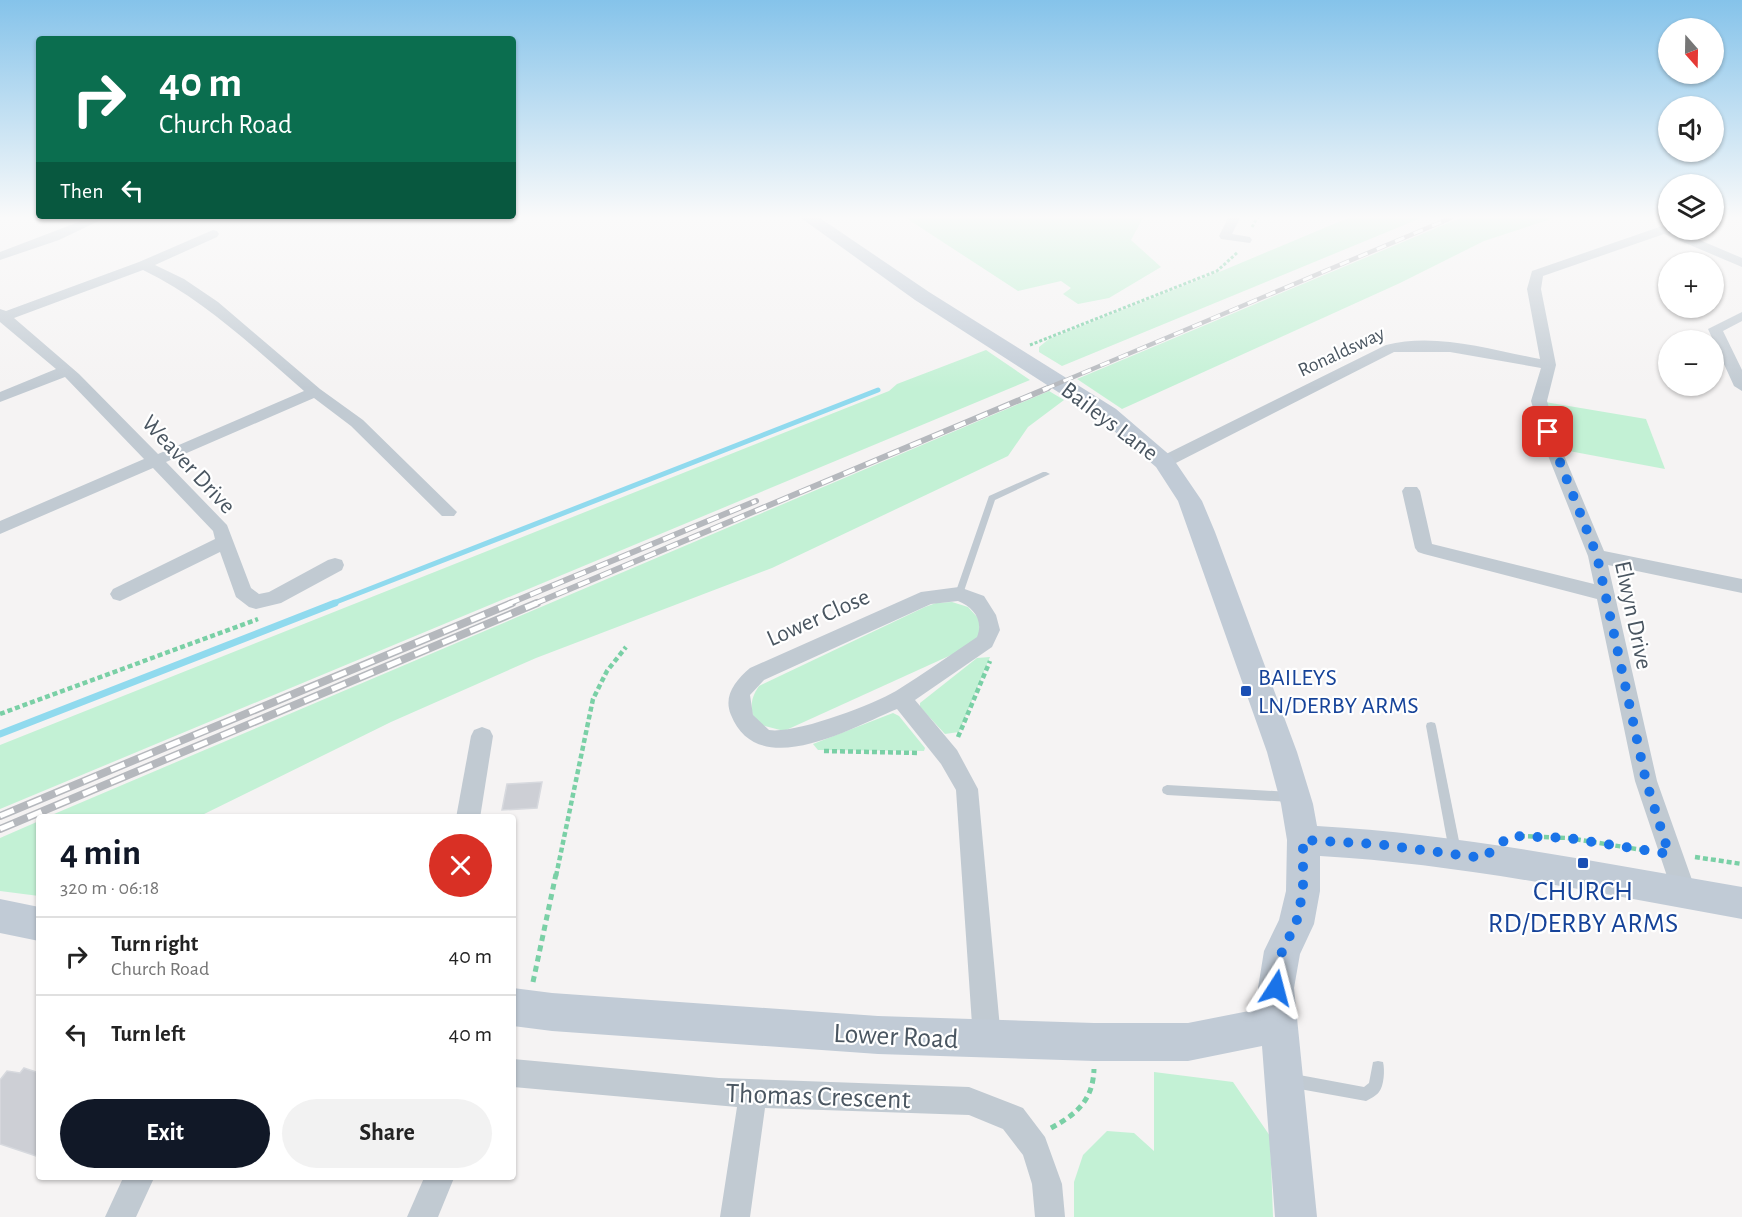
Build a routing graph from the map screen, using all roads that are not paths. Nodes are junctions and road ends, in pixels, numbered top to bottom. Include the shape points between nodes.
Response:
1 (117, 275) edge
2 (164, 275) edge
3 (891, 275) edge
4 (1537, 275) edge
5 (1, 316) edge
6 (1742, 316) edge
7 (1549, 365) junction
8 (66, 371) junction
9 (1742, 386) edge
10 (315, 392) junction
11 (0, 397) edge
12 (155, 461) junction
13 (1164, 462) junction
14 (1046, 474) dead end
15 (1411, 492) dead end
16 (448, 512) dead end
17 (0, 528) edge
18 (225, 542) junction
19 (1597, 556) junction
20 (335, 565) dead end
21 (1742, 586) edge
22 (120, 594) dead end
23 (959, 594) junction
24 (1605, 594) junction
25 (901, 698) junction
26 (1431, 726) dead end
27 (482, 736) dead end
28 (1167, 790) dead end
29 (1295, 798) junction
30 (469, 814) edge
31 (1303, 840) junction
32 (1469, 855) junction
33 (1684, 894) junction
34 (1742, 903) edge
35 (0, 916) edge
36 (36, 923) edge
37 (520, 1008) edge
38 (1279, 1024) junction
39 (987, 1039) junction
40 (1378, 1067) dead end
41 (516, 1073) edge
42 (1286, 1080) junction
43 (753, 1093) junction
44 (138, 1180) edge
45 (438, 1180) edge
46 (120, 1217) edge
47 (422, 1217) edge
48 (735, 1217) edge
49 (1050, 1217) edge
50 (1296, 1217) edge

1 - 5 street
2 - 10 street via 213,305
3 - 13 street, Baileys Lane via 1108,414
4 - 7 street, Elwyn Drive via 1534,290
5 - 8 street, Weaver Drive
6 - 9 street via 1714,329
7 - 13 street, Ronaldsway via 1436,346 1413,344 1391,348
7 - 19 street, Elwyn Drive via 1539,401 1553,448
8 - 11 street
8 - 12 street, Weaver Drive
10 - 12 street
10 - 16 street via 357,423
12 - 17 street
12 - 18 street, Weaver Drive via 221,529
13 - 29 street, Baileys Lane via 1190,501
14 - 23 lane via 992,498
15 - 24 street via 1424,548
18 - 20 street, Weaver Drive via 243,592 256,603 274,598
18 - 22 street
19 - 21 street
19 - 24 street, Elwyn Drive
23 - 25 street, Lower Close via 977,601 986,615 990,630 985,642
23 - 25 street, Lower Close via 927,597 757,674 743,686 739,698 747,724 758,736 774,740 798,738
24 - 33 street, Elwyn Drive via 1646,781
25 - 39 street via 949,757 967,789
26 - 32 lane
27 - 30 street
28 - 29 lane
29 - 31 street, Baileys Lane
31 - 32 street
31 - 38 street, Baileys Lane via 1303,891 1277,978
32 - 33 street
33 - 34 street
35 - 36 street
37 - 39 street, Lower Road via 778,1029
38 - 39 street, Lower Road via 1188,1042
38 - 42 street, Baileys Lane
40 - 42 lane via 1375,1087 1366,1094
41 - 43 street, Thomas Crescent
42 - 50 street, Baileys Lane
43 - 48 street
43 - 49 street, Thomas Crescent via 969,1101 1013,1118 1035,1147 1047,1184
44 - 46 street
45 - 47 street

